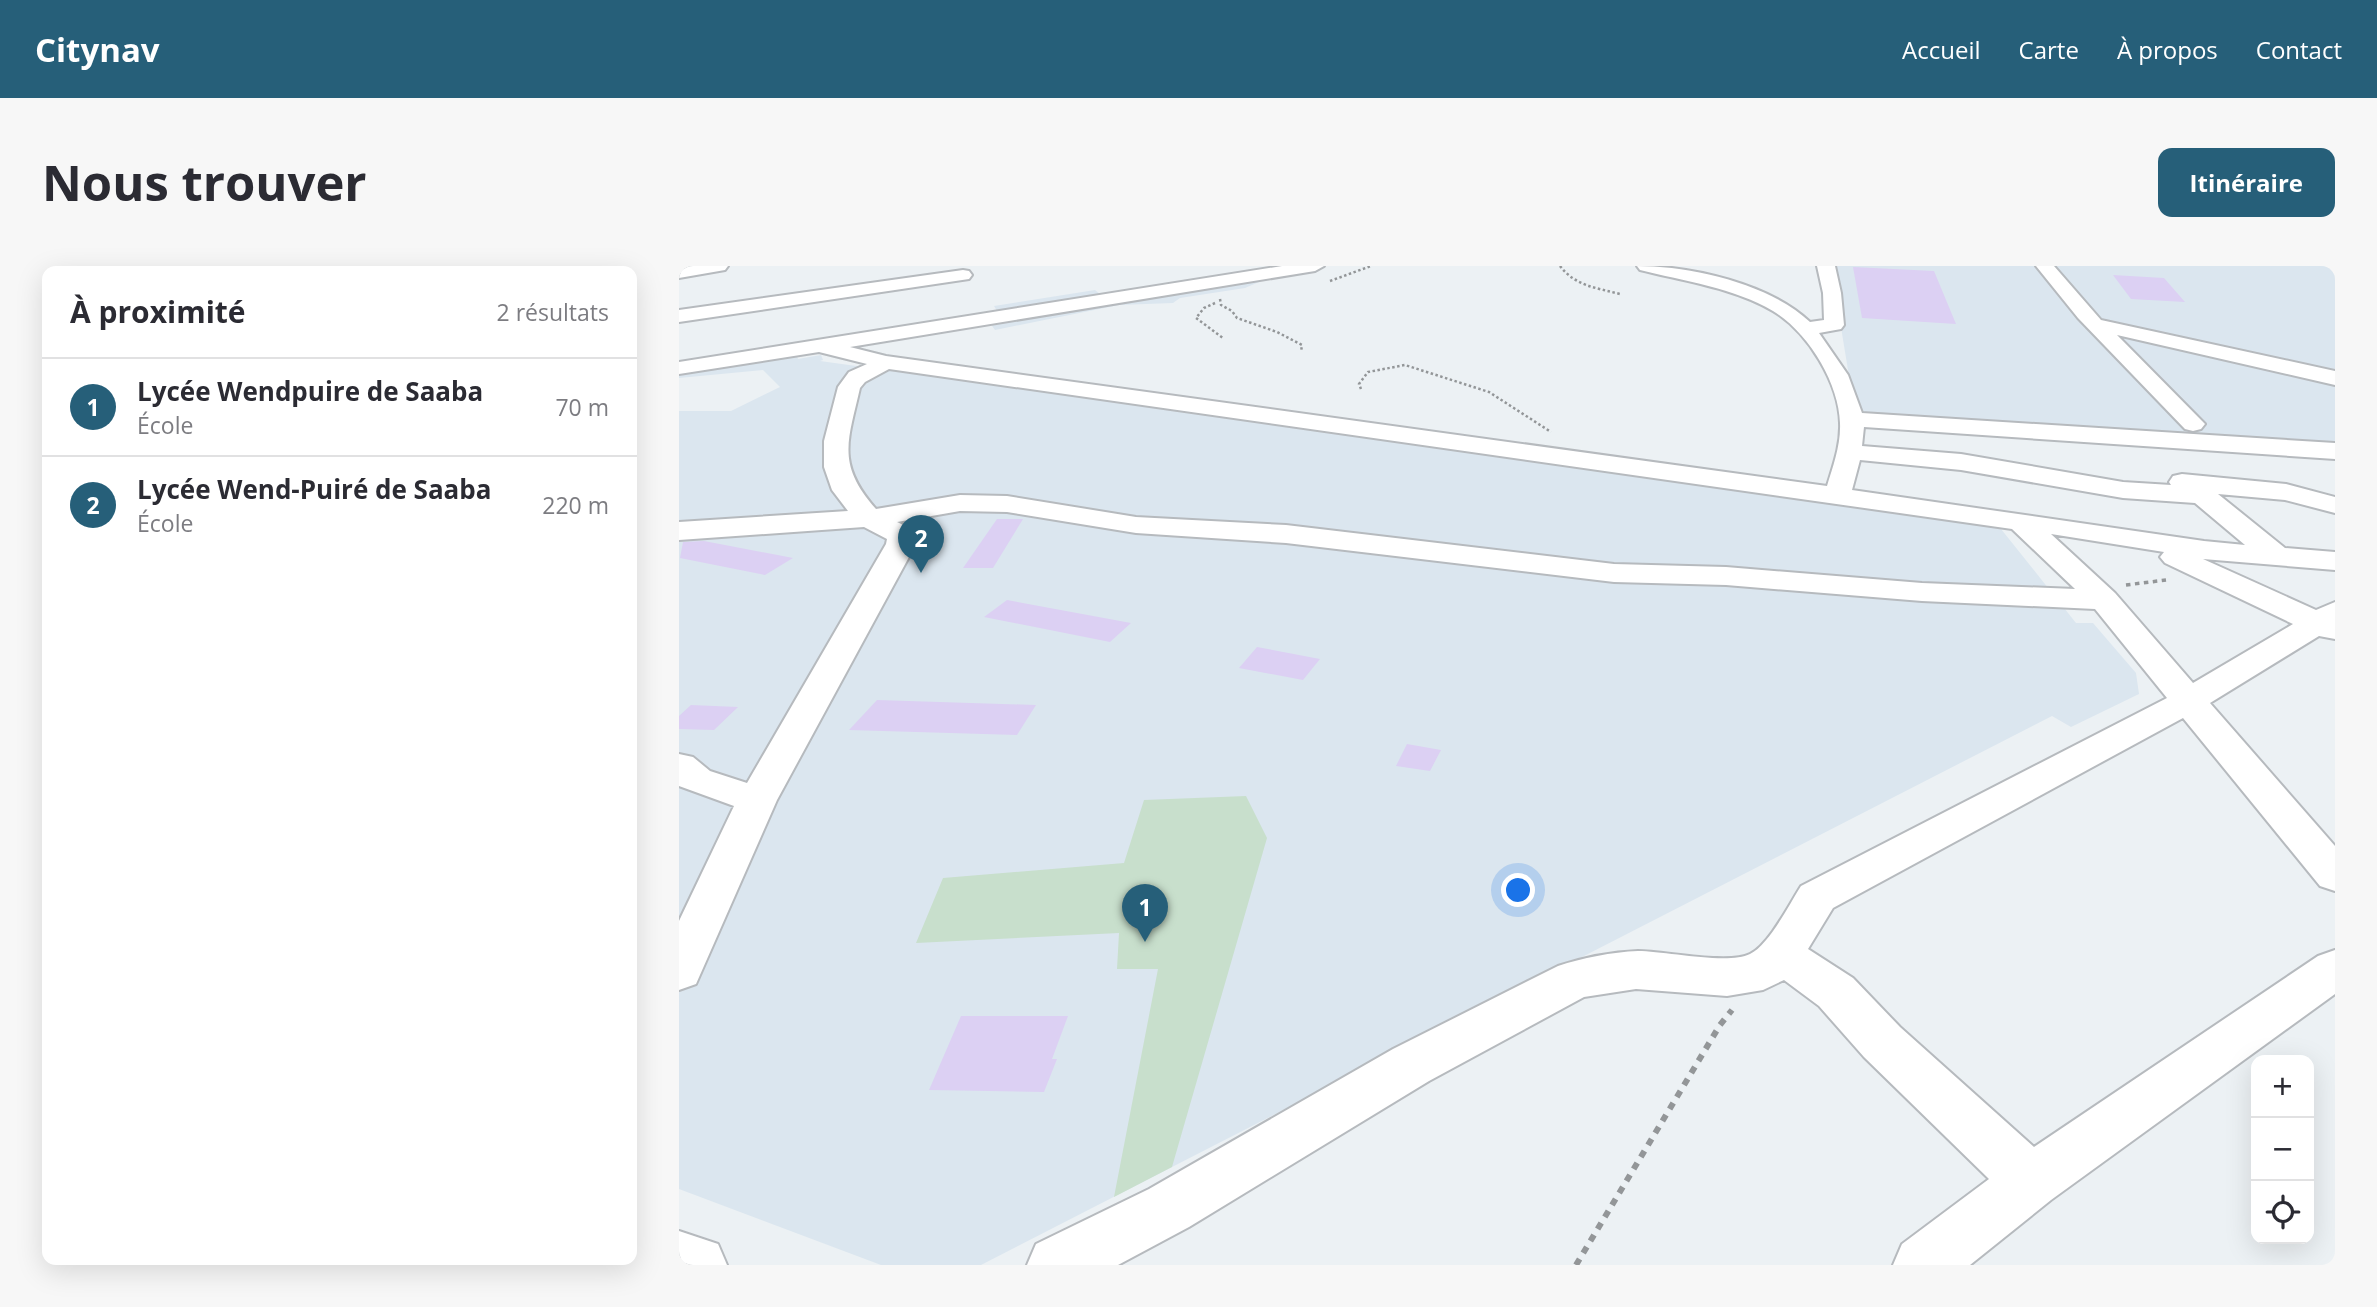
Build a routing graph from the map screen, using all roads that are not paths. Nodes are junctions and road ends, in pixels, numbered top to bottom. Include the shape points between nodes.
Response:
1 (719, 266) edge
2 (1315, 266) edge
3 (1646, 266) edge
4 (1826, 266) edge
5 (2045, 266) edge
6 (962, 270) edge
7 (679, 273) edge
8 (1751, 275) dead end
9 (803, 277) dead end
10 (1125, 280) dead end
11 (802, 298) junction
12 (1103, 300) junction
13 (1780, 308) junction
14 (679, 316) edge
15 (977, 321) junction
16 (2095, 324) junction
17 (1808, 328) junction
18 (821, 346) junction
19 (886, 362) junction
20 (679, 368) edge
21 (2335, 378) edge
22 (1852, 419) junction
23 (2193, 424) dead end
24 (2052, 436) junction
25 (1850, 452) junction
26 (2330, 454) edge
27 (2065, 480) junction
28 (2195, 489) junction
29 (1837, 496) junction
30 (2335, 505) edge
31 (869, 519) junction
32 (2022, 523) junction
33 (679, 531) edge
34 (2142, 539) junction
35 (2277, 556) junction
36 (2335, 561) edge
37 (2099, 595) junction
38 (2330, 621) edge
39 (2190, 700) junction
40 (679, 766) edge
41 (757, 800) junction
42 (2335, 875) edge
43 (1772, 962) junction
44 (2335, 969) edge
45 (679, 971) edge
46 (2031, 1181) junction
47 (679, 1261) edge
48 (697, 1265) edge
49 (1057, 1265) edge
50 (1923, 1265) edge

1 - 7 street
2 - 12 street
3 - 13 street via 1736,290
4 - 17 street via 1834,325
5 - 16 street
6 - 11 street
6 - 15 street
8 - 13 street
9 - 11 street
10 - 12 street
11 - 14 street
12 - 15 street
13 - 17 street
15 - 18 street
16 - 21 street
16 - 23 street
17 - 22 street via 1836,373
18 - 19 street
18 - 20 street
19 - 29 street
19 - 31 street via 857,377 849,387 836,441 837,467 845,490
22 - 24 street
22 - 25 street
24 - 26 street
24 - 27 street
24 - 28 street via 2112,462
25 - 27 street
25 - 29 street
27 - 28 street via 2123,489
28 - 30 street via 2286,492
28 - 35 street
29 - 32 street
31 - 33 street
31 - 37 street via 935,505 1007,504 1136,525 1286,534 1614,573 1726,576 1935,593
31 - 41 street via 901,535 901,544
32 - 34 street
32 - 37 street
34 - 35 street
34 - 38 street via 2208,572
35 - 36 street
37 - 39 street
38 - 39 street
39 - 42 street
39 - 43 street via 1817,897
40 - 41 street via 697,780
41 - 45 street
43 - 46 street via 1836,992 1882,1042
43 - 49 street via 1727,977 1636,970 1575,979 1411,1065 1169,1208
44 - 46 street
46 - 50 street
47 - 48 street

